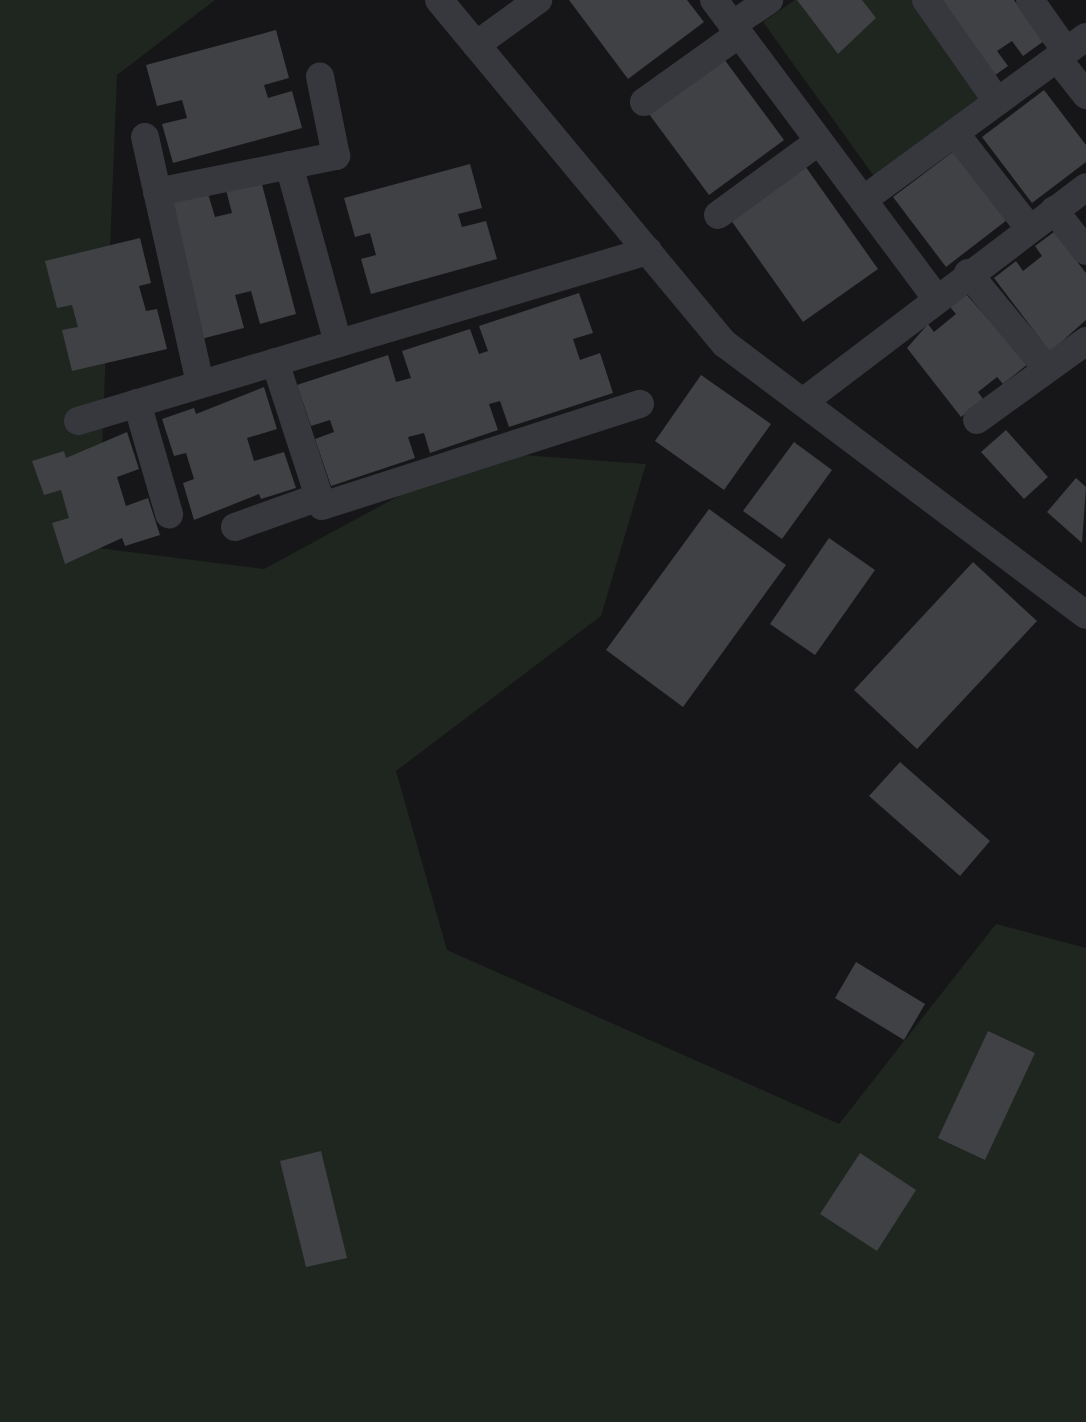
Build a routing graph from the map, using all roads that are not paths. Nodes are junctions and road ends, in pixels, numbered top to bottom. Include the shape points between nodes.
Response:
1 (439, 0) edge
2 (538, 0) edge
3 (714, 0) edge
4 (769, 0) edge
5 (926, 0) edge
6 (1030, 0) edge
7 (735, 29) junction
8 (476, 45) junction
9 (1070, 49) edge
10 (320, 77) dead end
11 (1086, 95) edge
12 (998, 101) junction
13 (644, 102) dead end
14 (955, 133) junction
15 (145, 137) dead end
16 (819, 141) junction
17 (289, 165) junction
18 (1086, 187) edge
19 (157, 192) junction
20 (863, 200) junction
21 (1054, 210) junction
22 (718, 215) dead end
23 (1029, 228) junction
24 (648, 251) junction
25 (1086, 251) edge
26 (968, 273) junction
27 (935, 297) junction
28 (1086, 340) edge
29 (338, 343) junction
30 (274, 362) junction
31 (1047, 369) junction
32 (200, 384) junction
33 (802, 402) junction
34 (137, 403) junction
35 (640, 404) dead end
36 (977, 420) dead end
37 (78, 421) dead end
38 (319, 497) junction
39 (169, 514) dead end
40 (235, 527) dead end
41 (1086, 615) edge

1 - 8 street
2 - 8 street
3 - 7 street
4 - 7 street
5 - 12 street
6 - 9 street
7 - 13 street
7 - 16 street
8 - 24 street
9 - 11 street
9 - 12 street
10 - 17 street via 336,156
12 - 14 street
14 - 20 street
14 - 23 street
15 - 19 street
16 - 20 street
16 - 22 street
17 - 19 street
17 - 29 street
18 - 21 street
19 - 32 street
20 - 27 street
21 - 23 street
21 - 25 street
23 - 26 street
24 - 29 street
24 - 33 street via 726,344
26 - 27 street
26 - 31 street
27 - 33 street
28 - 31 street
29 - 30 street
30 - 32 street
30 - 38 street
31 - 36 street
32 - 34 street
33 - 41 street
34 - 37 street
34 - 39 street
35 - 38 street via 322,506
38 - 40 street

